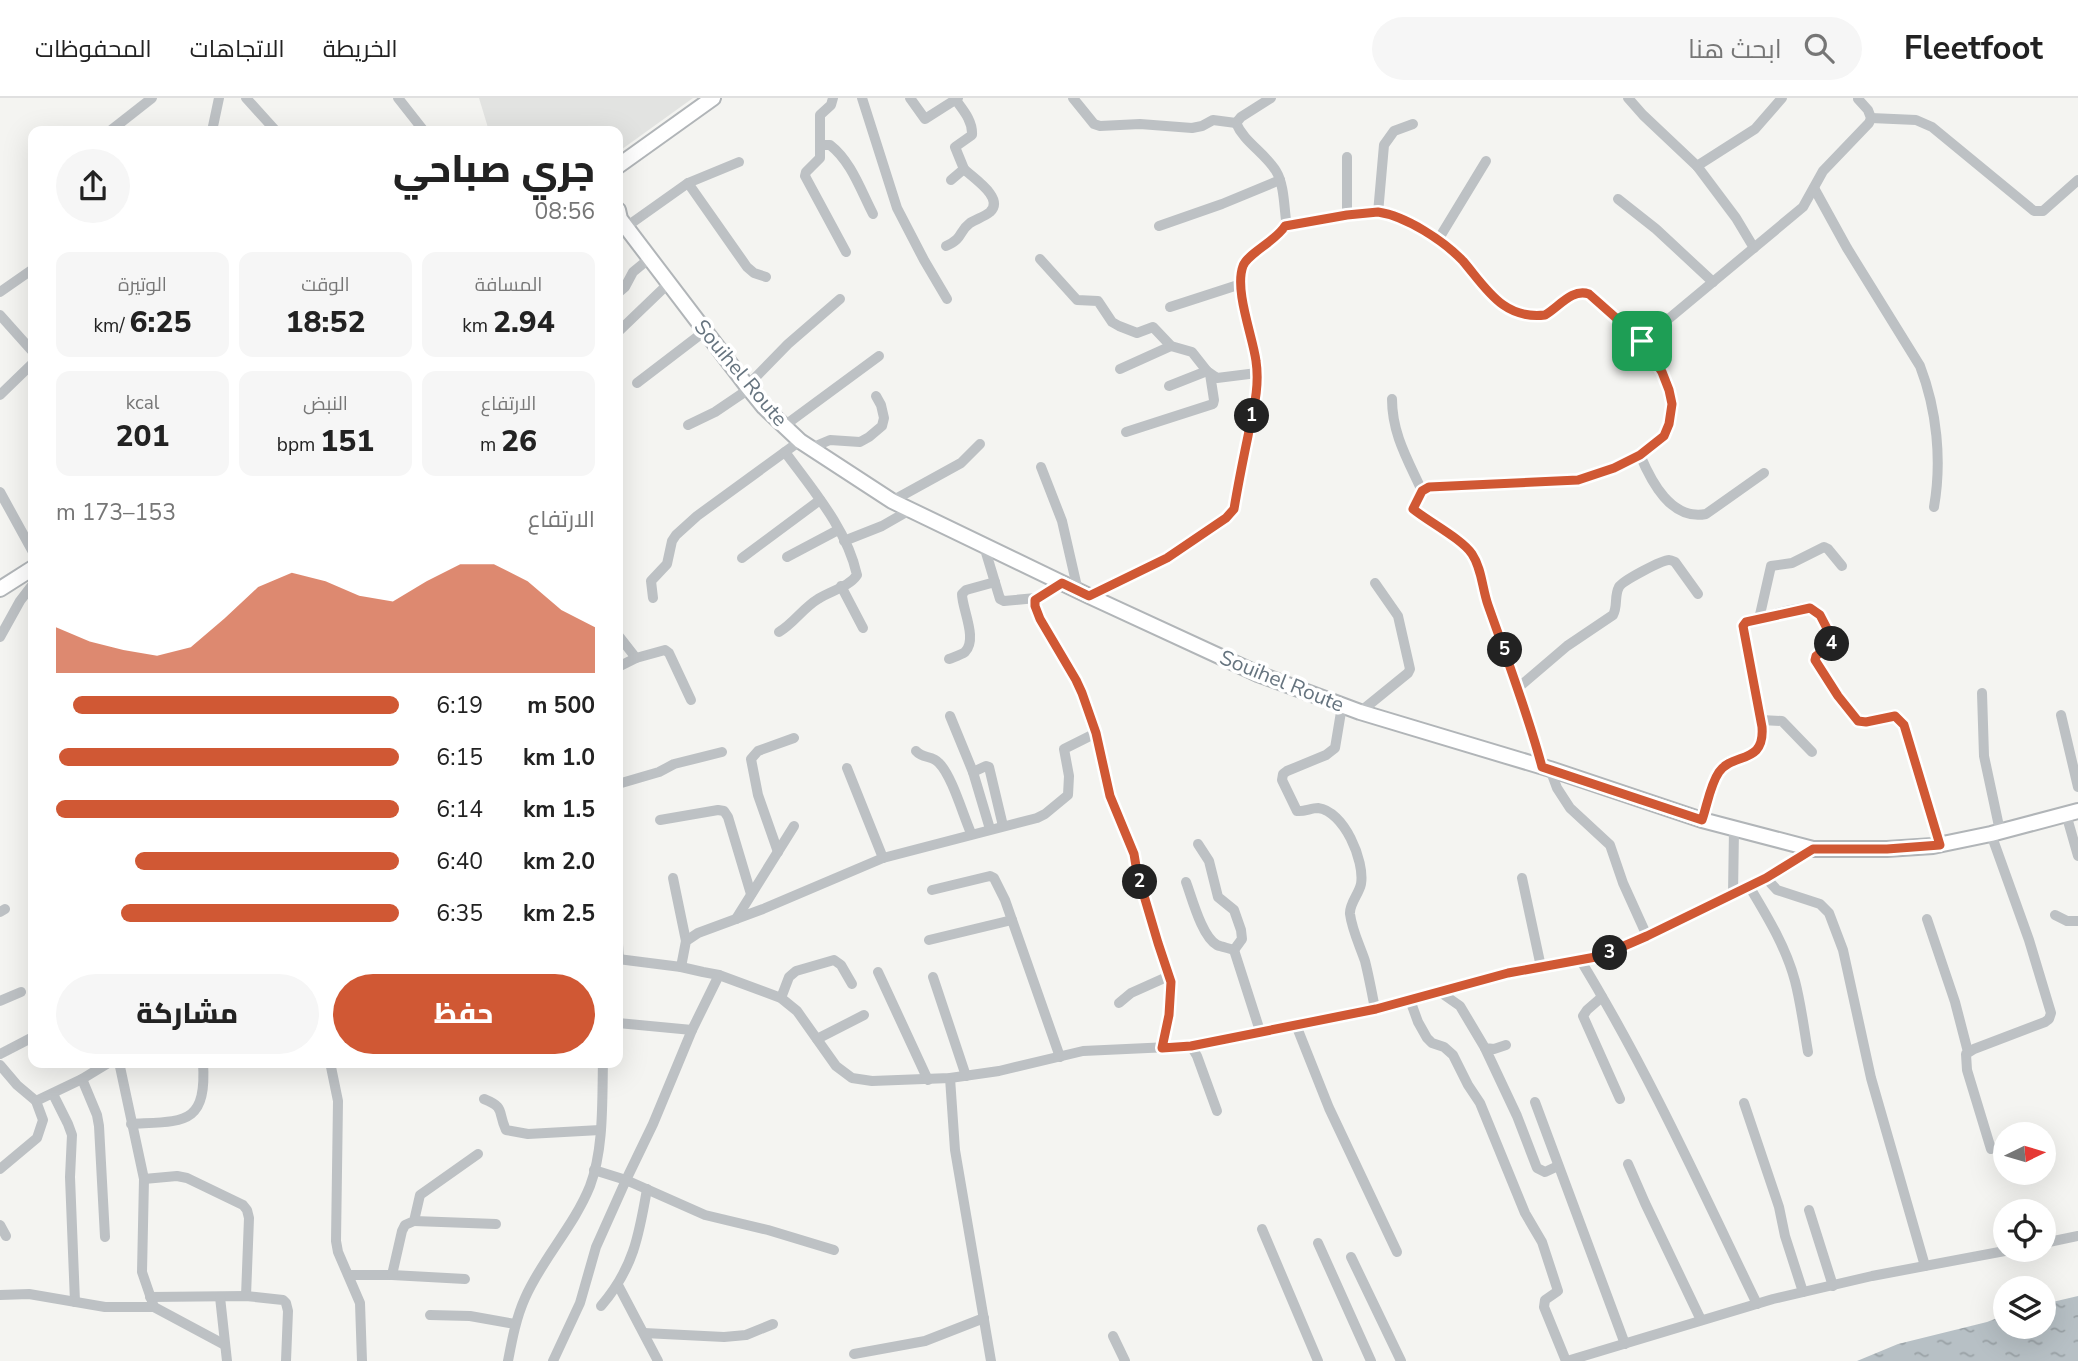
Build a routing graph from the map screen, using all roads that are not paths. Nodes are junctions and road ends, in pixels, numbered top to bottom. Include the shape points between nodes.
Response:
1 (152, 98) edge
2 (219, 98) edge
3 (246, 98) edge
4 (398, 98) edge
5 (713, 98) edge
6 (833, 98) edge
7 (862, 98) edge
8 (910, 98) edge
9 (1073, 98) edge
10 (1271, 98) edge
11 (1628, 98) edge
12 (1782, 98) edge
13 (1858, 98) edge
14 (956, 99) edge
15 (1871, 118) junction
16 (1236, 123) junction
17 (1413, 124) dead end
18 (116, 126) edge
19 (213, 126) edge
20 (271, 126) edge
21 (421, 126) edge
22 (820, 145) junction
23 (1347, 157) dead end
24 (1486, 161) dead end
25 (623, 162) edge
26 (739, 162) dead end
27 (1697, 166) junction
28 (964, 169) junction
29 (951, 180) dead end
30 (1280, 180) junction
31 (2078, 180) edge
32 (688, 183) junction
33 (1814, 188) junction
34 (1618, 199) dead end
35 (1378, 212) junction
36 (873, 214) dead end
37 (1347, 215) junction
38 (623, 216) edge
39 (623, 222) edge
40 (1159, 226) dead end
41 (1285, 226) junction
42 (1438, 240) junction
43 (946, 246) dead end
44 (1754, 248) junction
45 (846, 252) dead end
46 (650, 258) junction
47 (1040, 259) dead end
48 (28, 272) edge
49 (766, 277) dead end
50 (1713, 282) junction
51 (669, 283) junction
52 (1241, 284) junction
53 (623, 289) edge
54 (0, 292) edge
55 (841, 299) dead end
56 (947, 299) dead end
57 (1170, 307) dead end
58 (0, 315) edge
59 (623, 327) edge
60 (705, 331) junction
61 (1642, 341) junction
62 (28, 346) edge
63 (1171, 346) junction
64 (879, 356) dead end
65 (28, 368) edge
66 (1120, 369) dead end
67 (1208, 372) junction
68 (1257, 373) junction
69 (637, 383) dead end
70 (1169, 386) dead end
71 (748, 387) junction
72 (0, 395) edge
73 (876, 396) dead end
74 (1392, 399) dead end
75 (688, 425) dead end
76 (784, 426) junction
77 (1126, 432) dead end
78 (806, 444) junction
79 (980, 444) dead end
80 (785, 452) junction
81 (1640, 455) junction
82 (1041, 467) dead end
83 (1763, 473) dead end
84 (1422, 491) junction
85 (0, 492) edge
86 (820, 500) junction
87 (892, 501) junction
88 (1934, 507) dead end
89 (910, 510) junction
90 (838, 530) junction
91 (844, 541) junction
92 (28, 543) edge
93 (984, 546) junction
94 (787, 557) dead end
95 (742, 558) dead end
96 (1842, 566) dead end
97 (28, 576) edge
98 (995, 582) junction
99 (1062, 583) junction
100 (1375, 583) dead end
101 (28, 584) edge
102 (841, 586) junction
103 (0, 589) edge
104 (1083, 593) junction
105 (1698, 594) dead end
106 (653, 598) dead end
107 (1036, 598) junction
108 (1759, 619) junction
109 (863, 628) dead end
110 (779, 632) dead end
111 (0, 637) edge
112 (623, 641) edge
113 (636, 658) junction
114 (949, 659) dead end
115 (623, 664) edge
116 (1519, 687) junction
117 (1982, 693) dead end
118 (691, 700) dead end
119 (1342, 706) junction
120 (1360, 712) junction
121 (2061, 715) dead end
122 (950, 716) dead end
123 (1761, 720) junction
124 (1096, 733) junction
125 (794, 738) dead end
126 (916, 751) dead end
127 (722, 752) dead end
128 (1812, 752) dead end
129 (847, 768) dead end
130 (1546, 768) junction
131 (973, 772) junction
132 (623, 783) edge
133 (2078, 787) edge
134 (2072, 813) edge
135 (660, 820) dead end
136 (1702, 820) junction
137 (794, 826) dead end
138 (1003, 826) junction
139 (990, 829) junction
140 (1734, 830) junction
141 (1996, 832) junction
142 (971, 834) junction
143 (1198, 844) dead end
144 (1940, 845) junction
145 (1813, 849) junction
146 (778, 852) junction
147 (2078, 856) edge
148 (883, 858) junction
149 (673, 878) dead end
150 (1522, 878) dead end
151 (1766, 878) junction
152 (1185, 882) dead end
153 (1749, 886) junction
154 (932, 890) dead end
155 (751, 894) junction
156 (1733, 894) junction
157 (2055, 915) dead end
158 (740, 917) junction
159 (1927, 919) dead end
160 (1012, 920) junction
161 (2078, 921) edge
162 (1647, 936) junction
163 (929, 940) dead end
164 (686, 941) junction
165 (1234, 950) junction
166 (623, 960) edge
167 (1581, 961) junction
168 (681, 967) junction
169 (1541, 967) junction
170 (878, 972) dead end
171 (719, 975) junction
172 (933, 976) dead end
173 (1169, 976) junction
174 (852, 984) dead end
175 (21, 992) dead end
176 (1440, 992) junction
177 (1602, 997) junction
178 (781, 998) junction
179 (0, 1000) edge
180 (1410, 1000) junction
181 (1119, 1003) dead end
182 (1376, 1009) junction
183 (864, 1015) dead end
184 (623, 1024) edge
185 (1296, 1025) junction
186 (692, 1030) junction
187 (1260, 1031) junction
188 (817, 1039) junction
189 (28, 1040) edge
190 (1506, 1045) dead end
191 (1191, 1046) junction
192 (1162, 1048) junction
193 (1485, 1048) junction
194 (1808, 1052) dead end
195 (1968, 1052) junction
196 (0, 1054) edge
197 (1060, 1057) junction
198 (0, 1065) edge
199 (100, 1068) edge
200 (120, 1068) edge
201 (203, 1068) edge
202 (331, 1068) edge
203 (603, 1068) edge
204 (966, 1076) junction
205 (82, 1079) junction
206 (950, 1079) junction
207 (928, 1080) junction
208 (53, 1094) junction
209 (484, 1099) dead end
210 (1619, 1099) dead end
211 (36, 1101) junction
212 (1535, 1102) dead end
213 (1744, 1103) dead end
214 (1217, 1111) dead end
215 (131, 1124) junction
216 (600, 1130) junction
217 (1991, 1149) dead end
218 (478, 1154) dead end
219 (1629, 1164) dead end
220 (1558, 1166) junction
221 (0, 1168) edge
222 (594, 1170) junction
223 (144, 1179) junction
224 (626, 1180) junction
225 (646, 1189) junction
226 (1809, 1210) dead end
227 (414, 1221) junction
228 (496, 1224) dead end
229 (0, 1225) edge
230 (1262, 1228) dead end
231 (5, 1236) dead end
232 (2078, 1236) edge
233 (105, 1237) dead end
234 (2056, 1241) edge
235 (1318, 1242) dead end
236 (834, 1250) dead end
237 (1397, 1252) dead end
238 (1993, 1253) edge
239 (1351, 1257) dead end
240 (1925, 1266) junction
241 (349, 1275) junction
242 (392, 1275) junction
243 (465, 1279) dead end
244 (618, 1285) junction
245 (1833, 1286) junction
246 (1803, 1292) junction
247 (0, 1295) edge
248 (246, 1296) junction
249 (220, 1297) junction
250 (75, 1302) junction
251 (152, 1302) junction
252 (1757, 1304) junction
253 (601, 1306) dead end
254 (430, 1315) dead end
255 (984, 1318) junction
256 (1701, 1320) junction
257 (516, 1324) junction
258 (773, 1324) dead end
259 (643, 1334) junction
260 (1113, 1336) dead end
261 (1625, 1344) junction
262 (225, 1345) junction
263 (853, 1354) dead end
264 (228, 1361) edge
265 (286, 1361) edge
266 (362, 1361) edge
267 (508, 1361) edge
268 (553, 1361) edge
269 (659, 1361) edge
270 (991, 1361) edge
271 (1125, 1361) edge
272 (1318, 1361) edge
273 (1371, 1361) edge
274 (1401, 1361) edge
275 (1567, 1361) edge

1 - 18 street
2 - 19 street
3 - 20 street
4 - 21 street
5 - 25 main road
6 - 22 street via 820,115
7 - 56 street via 897,208
8 - 14 street via 925,119
9 - 16 street via 1094,124 1100,125 1192,128 1213,120
10 - 16 street
11 - 27 street
12 - 27 street via 1755,129
13 - 15 street
14 - 28 street via 973,131 955,147
15 - 31 street via 1916,120 1932,127 2034,211 2043,211
15 - 33 street
16 - 30 street
17 - 35 street via 1394,131 1384,145
22 - 36 street via 830,145 838,152
22 - 45 street via 820,158 805,177
23 - 37 street
24 - 42 street
26 - 32 street
27 - 44 street
28 - 29 street
28 - 43 street via 988,190 992,209 965,227 958,241
30 - 40 street
30 - 41 street
32 - 38 street
32 - 49 street via 747,267
33 - 44 street via 1803,208
33 - 88 street via 1927,382 1937,442
34 - 50 street
35 - 37 street
35 - 42 street
37 - 41 street
39 - 46 main road, Souihel Route
41 - 52 street via 1245,261
42 - 61 street via 1511,311 1545,315 1572,295 1586,292
44 - 50 street
46 - 51 main road, Souihel Route
46 - 53 street via 633,272
47 - 63 street via 1077,300 1098,301 1119,326 1137,332 1153,327
48 - 54 street
50 - 61 street
51 - 59 street
51 - 60 main road, Souihel Route
52 - 57 street
52 - 68 street
55 - 71 street via 788,344
58 - 62 street
60 - 69 street
60 - 71 main road, Souihel Route
61 - 81 street via 1662,372 1672,404 1664,436
63 - 66 street
63 - 67 street via 1192,352
64 - 76 street
65 - 72 street
67 - 68 street via 1223,378
67 - 70 street
67 - 77 street via 1213,404
68 - 104 street via 1234,509 1167,558
71 - 75 street
71 - 76 main road, Souihel Route
73 - 78 street via 884,418 869,437 859,442
74 - 84 street via 1399,443
76 - 78 main road, Souihel Route
78 - 80 street
78 - 87 main road, Souihel Route
79 - 87 street via 961,463
80 - 86 street
80 - 106 street via 676,534 667,564 651,581
81 - 83 street via 1661,494 1673,506 1696,515 1706,514
81 - 84 street via 1578,480
82 - 104 street via 1055,497
84 - 116 street via 1413,509 1461,541 1479,566 1486,600
85 - 92 street
86 - 90 street
86 - 95 street
87 - 89 main road, Souihel Route
89 - 91 street
89 - 93 main road, Souihel Route
90 - 91 street
90 - 94 street
91 - 102 street via 857,575
93 - 98 street
93 - 99 main road, Souihel Route
96 - 108 street via 1824,547 1792,563 1771,566
97 - 103 main road
98 - 107 street via 1002,600
98 - 114 street via 962,594 970,629 968,648
99 - 104 main road, Souihel Route
99 - 107 street
100 - 120 street via 1398,616 1410,669
101 - 111 street
102 - 109 street
102 - 110 street via 817,599
104 - 119 main road, Souihel Route via 1258,674
105 - 116 street via 1675,562 1654,566 1622,583 1613,615
107 - 124 street via 1040,619 1076,680
108 - 123 street via 1746,622 1743,629
108 - 144 street via 1807,607 1820,615 1833,642 1815,660 1858,721 1895,716 1902,722
112 - 113 street
113 - 115 street
113 - 118 street via 667,651
116 - 130 street
117 - 141 street via 1984,756
119 - 120 main road, Souihel Route
119 - 182 street via 1335,748 1287,771 1282,780 1297,811 1318,808 1338,819 1359,859 1361,881 1350,914
120 - 130 main road, Souihel Route
121 - 133 street
122 - 131 street
123 - 128 street via 1785,723
123 - 136 street via 1757,750 1719,772
124 - 138 street via 1064,749 1069,776 1065,799 1045,814
124 - 173 street via 1110,796 1134,854
125 - 146 street via 758,751 751,759
126 - 142 street via 935,759 945,770
127 - 132 street
129 - 148 street
130 - 136 main road, Souihel Route
130 - 162 street via 1570,808 1609,845
131 - 138 street via 989,767
131 - 139 street
134 - 141 main road, Souihel Route
134 - 147 street
135 - 155 street via 724,811
136 - 140 main road, Souihel Route
137 - 146 street
138 - 139 street
139 - 142 street
140 - 145 main road, Souihel Route
140 - 156 street
141 - 144 main road, Souihel Route
141 - 195 street via 2051,1013 2045,1022
142 - 148 street
143 - 165 street via 1209,861 1218,897 1238,918 1242,939
144 - 145 main road, Souihel Route
145 - 151 street
146 - 155 street
148 - 158 street
149 - 164 street
150 - 169 street
151 - 153 street
151 - 240 street via 1777,890 1819,904 1831,917
152 - 165 street via 1210,939
153 - 156 street
153 - 194 street via 1770,921 1796,983
154 - 160 street via 992,876
155 - 158 street
156 - 162 street
157 - 161 street
158 - 164 street
159 - 195 street
160 - 163 street
160 - 197 street
162 - 167 street
164 - 168 street
165 - 187 street
166 - 168 street
167 - 169 street
167 - 177 street
168 - 171 street
169 - 176 street
170 - 207 street
171 - 178 street
171 - 186 street
172 - 204 street
173 - 181 street
173 - 192 street via 1172,990
174 - 178 street via 834,960 796,971
175 - 179 street
176 - 180 street
176 - 193 street via 1460,1006
177 - 210 street via 1583,1016
177 - 252 street via 1679,1141
178 - 188 street via 797,1010
180 - 182 street
180 - 275 street via 1427,1038 1453,1055 1480,1103 1525,1213 1542,1242 1558,1290 1545,1300 1544,1307
182 - 185 street
183 - 188 street
184 - 186 street
185 - 187 street
185 - 237 street via 1329,1108
186 - 224 street
187 - 191 street
188 - 207 street via 836,1066 852,1078
189 - 196 street
190 - 193 street
191 - 192 street
191 - 214 street
192 - 197 street via 1083,1051
193 - 220 street via 1537,1168 1545,1172
195 - 217 street via 1967,1070
197 - 204 street
198 - 211 street
199 - 205 street
200 - 215 street
201 - 215 street via 203,1095 193,1112 175,1122
202 - 241 street via 338,1101 336,1241
203 - 216 street
204 - 206 street
205 - 208 street
205 - 233 street via 97,1115
206 - 207 street
206 - 255 street via 956,1150
208 - 211 street
208 - 250 street via 72,1143
209 - 216 street via 500,1108 506,1130 527,1134
211 - 221 street via 43,1120 37,1138
212 - 220 street
213 - 246 street
215 - 223 street
216 - 222 street
218 - 227 street via 420,1195
219 - 256 street
220 - 261 street
222 - 224 street
222 - 257 street via 581,1204 525,1297
223 - 248 street via 187,1178 243,1205 248,1218
223 - 251 street via 142,1272
224 - 225 street
224 - 268 street
225 - 236 street via 705,1215
225 - 244 street via 638,1239
226 - 245 street
227 - 228 street
227 - 242 street via 402,1231
229 - 231 street
230 - 272 street
232 - 234 street
235 - 273 street
238 - 240 street
239 - 274 street
240 - 245 street
241 - 242 street
241 - 266 street via 360,1303
242 - 243 street
244 - 253 street
244 - 259 street
245 - 246 street
246 - 252 street
247 - 250 street via 29,1294
248 - 249 street
248 - 265 street via 286,1303
249 - 251 street
249 - 262 street
250 - 251 street via 105,1307
251 - 262 street
252 - 256 street
254 - 257 street
255 - 263 street via 925,1341
255 - 270 street
256 - 261 street
257 - 267 street
258 - 259 street via 746,1335 724,1337
259 - 269 street
260 - 271 street
261 - 275 street
262 - 264 street

